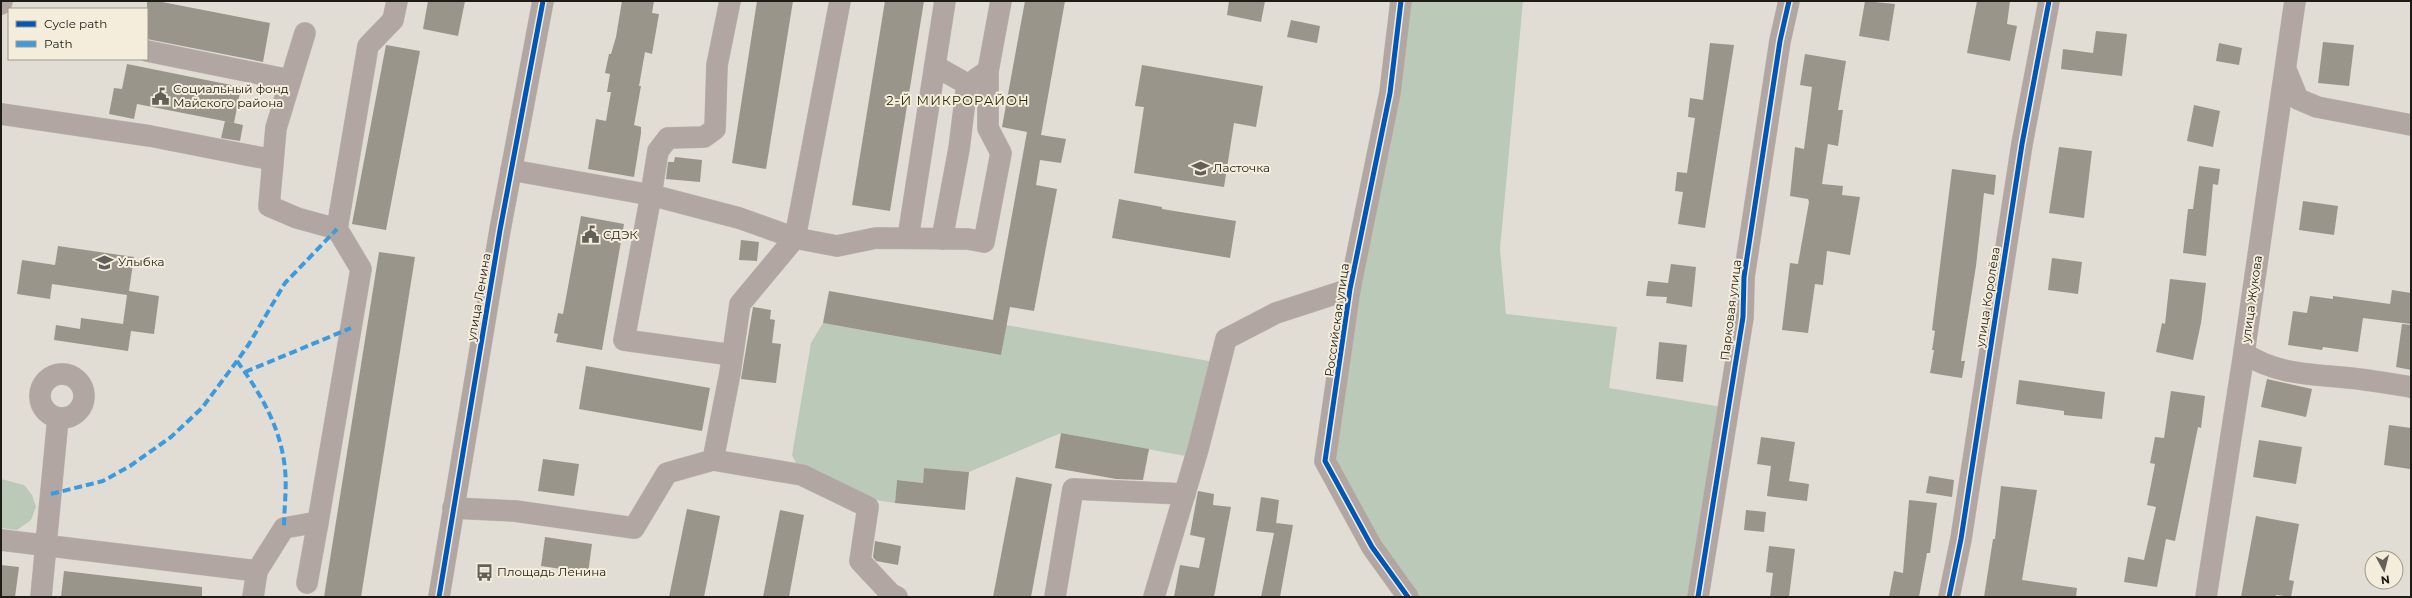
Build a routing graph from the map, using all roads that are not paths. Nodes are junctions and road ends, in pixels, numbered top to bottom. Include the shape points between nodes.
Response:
1 (2, 1) edge
2 (397, 1) edge
3 (543, 1) edge
4 (730, 1) edge
5 (840, 1) edge
6 (945, 1) edge
7 (1001, 1) edge
8 (1401, 1) edge
9 (1789, 1) edge
10 (2049, 1) edge
11 (2295, 1) edge
12 (1, 4) edge
13 (305, 33) dead end
14 (148, 51) edge
15 (935, 66) junction
16 (2286, 70) junction
17 (988, 71) junction
18 (290, 80) junction
19 (968, 84) junction
20 (1, 114) edge
21 (2411, 125) edge
22 (273, 160) junction
23 (511, 170) junction
24 (651, 195) junction
25 (337, 229) junction
26 (795, 238) junction
27 (908, 238) junction
28 (942, 239) junction
29 (1350, 289) junction
30 (2244, 353) junction
31 (732, 355) junction
32 (2411, 387) edge
33 (58, 418) dead end
34 (713, 460) junction
35 (1185, 494) junction
36 (453, 508) junction
37 (318, 522) junction
38 (1, 540) edge
39 (46, 546) junction
40 (257, 571) junction
41 (307, 583) dead end
42 (41, 597) edge
43 (253, 597) edge
44 (439, 597) edge
45 (897, 597) edge
46 (1055, 597) edge
47 (1154, 597) edge
48 (1408, 597) edge
49 (1698, 597) edge
50 (1949, 597) edge
51 (2206, 597) edge

1 - 12 street
2 - 25 street via 393,20 368,46
3 - 23 street, улица Ленина
4 - 24 street via 717,65 715,129 704,137 668,138 658,151
5 - 26 street
6 - 15 street
7 - 17 street
8 - 29 street, Российская улица via 1390,93
9 - 49 street, Парковая улица via 1780,41 1744,277 1743,317
10 - 50 street, улица Королёва via 2022,144 1961,539
11 - 16 street, улица Жукова
13 - 18 street
14 - 18 street
15 - 19 street
15 - 27 street
16 - 21 street via 2298,99 2317,107
16 - 30 street, улица Жукова
17 - 19 street
17 - 28 street via 988,128 1001,153 984,242
18 - 22 street via 276,128
19 - 28 street via 960,149
20 - 22 street via 150,136
22 - 25 street via 269,206 297,218
23 - 24 street
23 - 36 street, улица Ленина
24 - 26 street via 739,218
24 - 31 street via 624,340
25 - 37 street via 361,268
26 - 27 street via 837,246 876,238
26 - 31 street via 740,304
27 - 28 street
29 - 35 street via 1276,313 1226,339
29 - 48 street, Российская улица via 1325,461 1372,547
30 - 32 street via 2259,364 2296,373
30 - 51 street, улица Жукова
31 - 34 street
33 - 39 street
34 - 36 street via 667,473 634,528 515,511
34 - 45 street via 802,475 868,506 860,561 891,594
35 - 46 street via 1073,489
35 - 47 street
36 - 44 street, улица Ленина
37 - 40 street via 284,528
37 - 41 street
38 - 39 street
39 - 40 street
39 - 42 street
40 - 43 street

